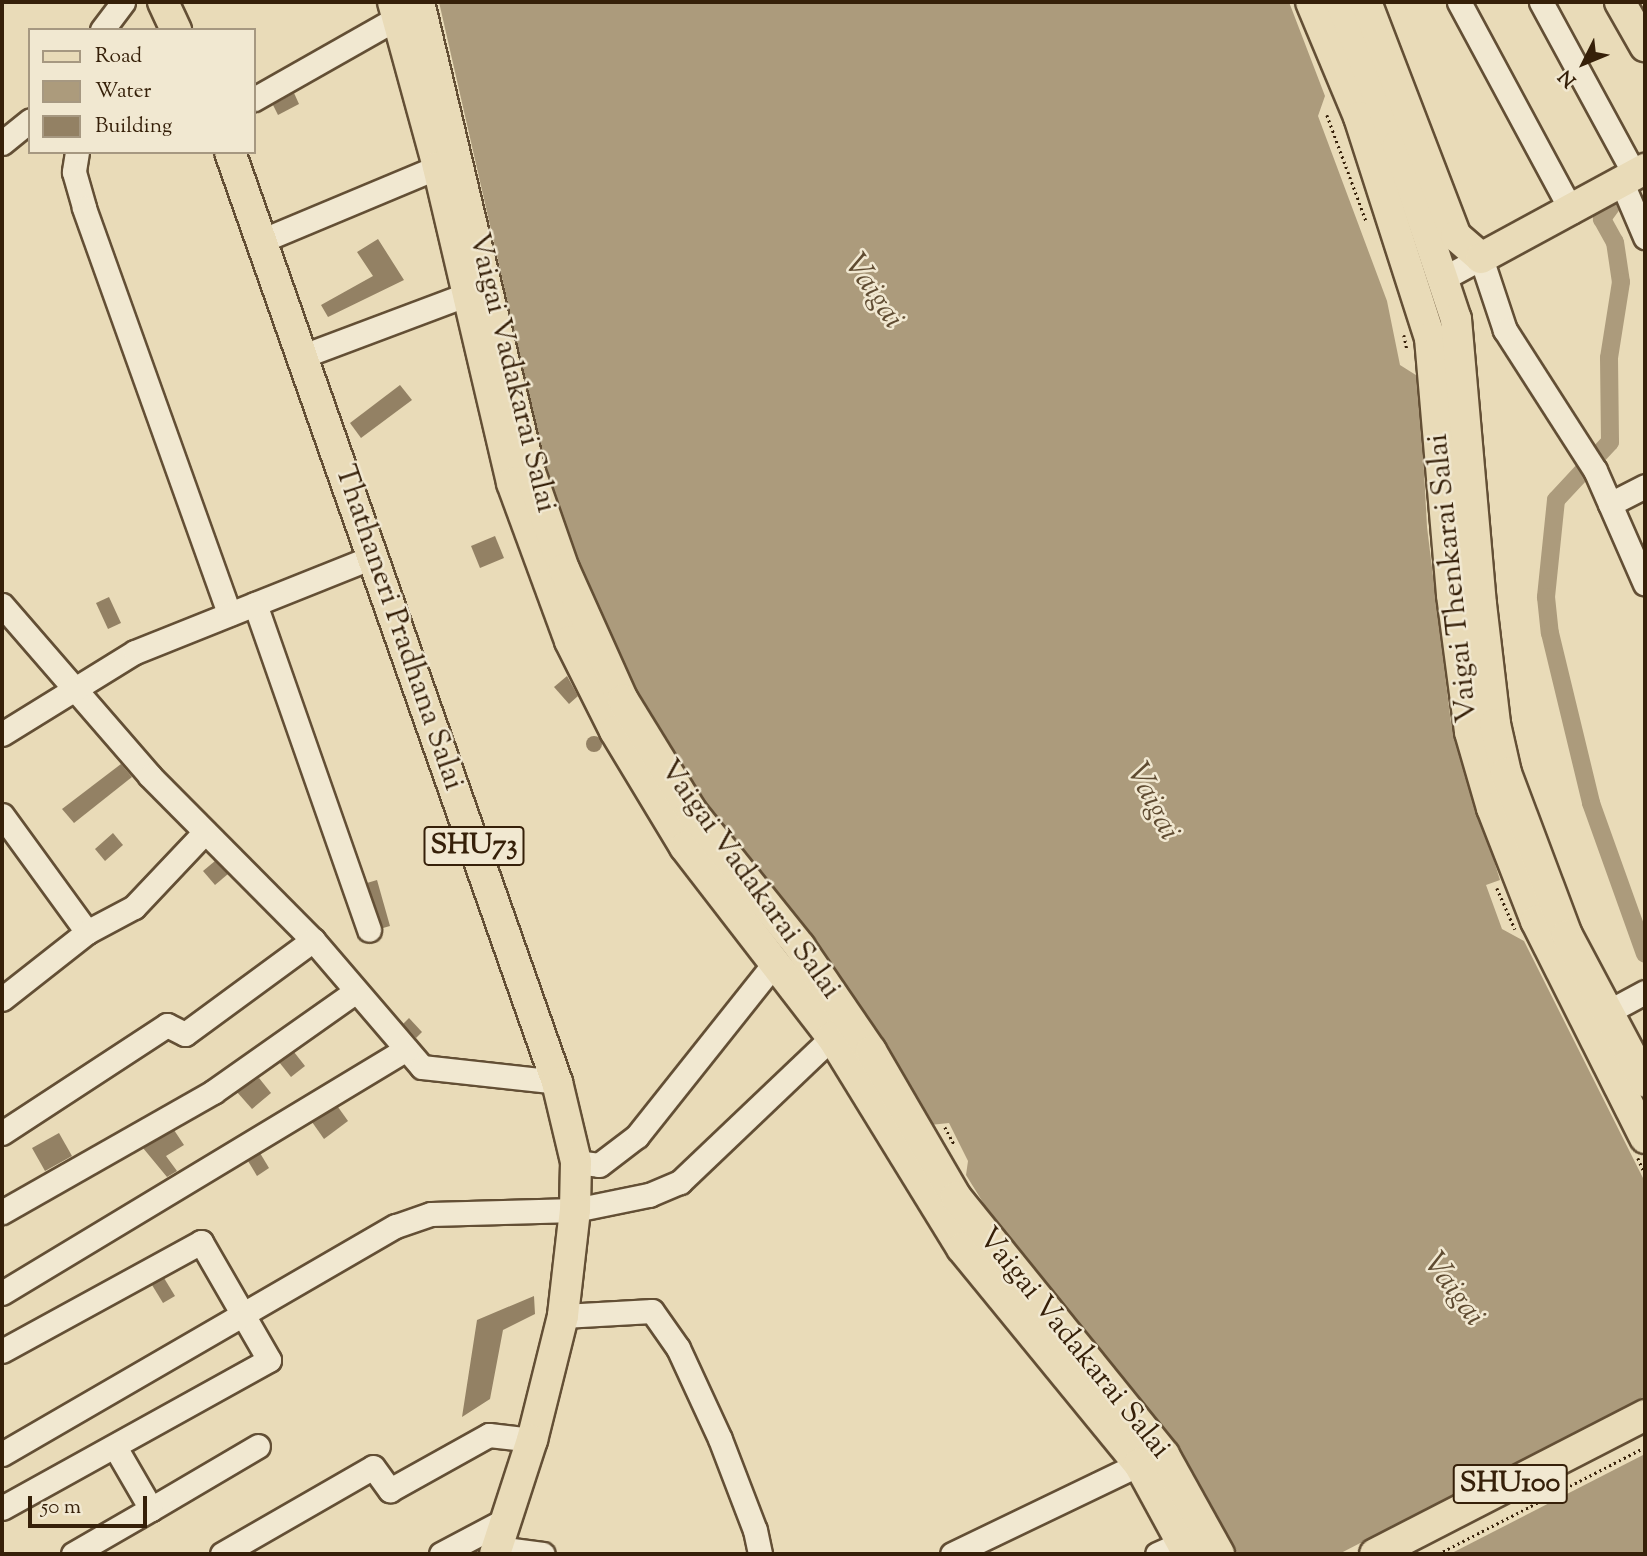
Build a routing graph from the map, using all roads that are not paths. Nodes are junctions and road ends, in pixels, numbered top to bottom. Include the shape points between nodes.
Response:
1 (123, 2) edge
2 (163, 2) edge
3 (1311, 2) edge
4 (1341, 2) edge
5 (1366, 2) edge
6 (1459, 2) edge
7 (1541, 2) edge
8 (1620, 2) edge
9 (1638, 2) edge
10 (403, 7) edge
11 (1645, 14) edge
12 (104, 28) edge
13 (175, 28) edge
14 (1645, 46) edge
15 (256, 98) edge
16 (28, 122) edge
17 (2, 143) edge
18 (77, 154) edge
19 (231, 154) edge
20 (438, 167) junction
21 (1631, 182) edge
22 (1572, 212) junction
23 (1645, 237) edge
24 (261, 241) junction
25 (1481, 258) junction
26 (1442, 279) junction
27 (468, 294) junction
28 (303, 356) junction
29 (1645, 486) edge
30 (1610, 504) junction
31 (373, 557) junction
32 (1645, 584) edge
33 (2, 587) edge
34 (256, 604) junction
35 (7, 613) edge
36 (229, 614) junction
37 (73, 689) junction
38 (2, 734) edge
39 (2, 815) edge
40 (205, 832) junction
41 (369, 930) dead end
42 (87, 932) junction
43 (313, 940) junction
44 (776, 961) junction
45 (356, 991) junction
46 (1645, 992) edge
47 (2, 999) edge
48 (1606, 1013) junction
49 (832, 1037) junction
50 (406, 1049) junction
51 (558, 1082) junction
52 (1645, 1082) edge
53 (2, 1133) edge
54 (1645, 1139) edge
55 (576, 1162) junction
56 (575, 1210) junction
57 (2, 1212) edge
58 (2, 1293) edge
59 (247, 1316) junction
60 (563, 1316) junction
61 (2, 1351) edge
62 (1645, 1415) edge
63 (1645, 1437) edge
64 (532, 1440) junction
65 (258, 1446) dead end
66 (116, 1447) junction
67 (2, 1454) edge
68 (1139, 1464) junction
69 (2, 1508) edge
70 (151, 1509) junction
71 (509, 1518) junction
72 (1176, 1550) edge
73 (496, 1551) edge
74 (73, 1554) edge
75 (222, 1554) edge
76 (441, 1554) edge
77 (543, 1554) edge
78 (760, 1554) edge
79 (952, 1554) edge
80 (1219, 1554) edge
81 (1375, 1554) edge
82 (1419, 1554) edge

1 - 12 street
2 - 13 main road
3 - 54 main road, Vaigai Thenkarai Salai via 1359,117 1430,338 1452,595 1471,732 1492,808 1536,921
4 - 26 main road, Vaigai Thenkarai Salai via 1398,145
5 - 25 main road via 1455,236
6 - 22 street
7 - 21 street
8 - 14 main road
9 - 11 main road
10 - 15 street
10 - 20 main road, Vaigai Vadakarai Salai
10 - 80 main road, Vaigai Vadakarai Salai via 531,475 564,569 623,700 692,812 800,947 872,1051 956,1197 1164,1455
16 - 17 street
18 - 36 street via 74,172 84,208
19 - 24 main road, Thathaneri Pradhana Salai / SHU73
20 - 24 street
20 - 27 main road, Vaigai Vadakarai Salai
21 - 22 main road
21 - 23 street
22 - 25 main road
24 - 28 main road, Thathaneri Pradhana Salai / SHU73
25 - 26 street
25 - 30 street via 1505,330 1589,462
26 - 48 main road, Vaigai Thenkarai Salai via 1456,319 1468,419 1472,518 1494,724 1506,773 1567,935
27 - 28 street
27 - 44 main road, Vaigai Vadakarai Salai via 512,483 570,641 615,731 685,847 735,916
28 - 31 main road, Thathaneri Pradhana Salai / SHU73
29 - 30 street
30 - 32 street
31 - 34 street
31 - 51 main road, Thathaneri Pradhana Salai / SHU73
33 - 35 street
34 - 36 street
34 - 41 street
35 - 37 street
36 - 37 street via 135,652
37 - 38 street
37 - 40 street
39 - 42 street
40 - 42 street via 134,907
40 - 43 street
42 - 47 street
43 - 45 street
43 - 53 street via 185,1034 167,1025
44 - 49 main road, Vaigai Vadakarai Salai
44 - 55 street via 637,1136 599,1165
45 - 50 street
45 - 57 street via 214,1092
46 - 48 street
48 - 52 main road, Vaigai Thenkarai Salai
49 - 56 street via 680,1182 649,1195
49 - 68 main road, Vaigai Vadakarai Salai via 914,1177 962,1248
50 - 51 street via 422,1066
50 - 58 street
51 - 55 main road, Thathaneri Pradhana Salai / SHU73
55 - 56 main road, Thathaneri Pradhana Salai / SHU73
56 - 59 street via 431,1214 396,1226
56 - 60 main road, Thathaneri Pradhana Salai / SHU73
59 - 61 street via 201,1242
59 - 66 street via 269,1360
59 - 67 street
60 - 64 main road, Thathaneri Pradhana Salai / SHU73
60 - 78 street via 652,1311 678,1348 720,1439
62 - 81 main road, SHU100
63 - 82 main road, SHU100
64 - 71 main road, Thathaneri Pradhana Salai / SHU73
64 - 75 street via 489,1435 390,1490 373,1467
65 - 70 street
66 - 69 street
66 - 70 street
68 - 72 main road, Vaigai Vadakarai Salai
68 - 79 street
70 - 74 street
71 - 73 main road, Thathaneri Pradhana Salai / SHU73
71 - 76 street
73 - 77 street

